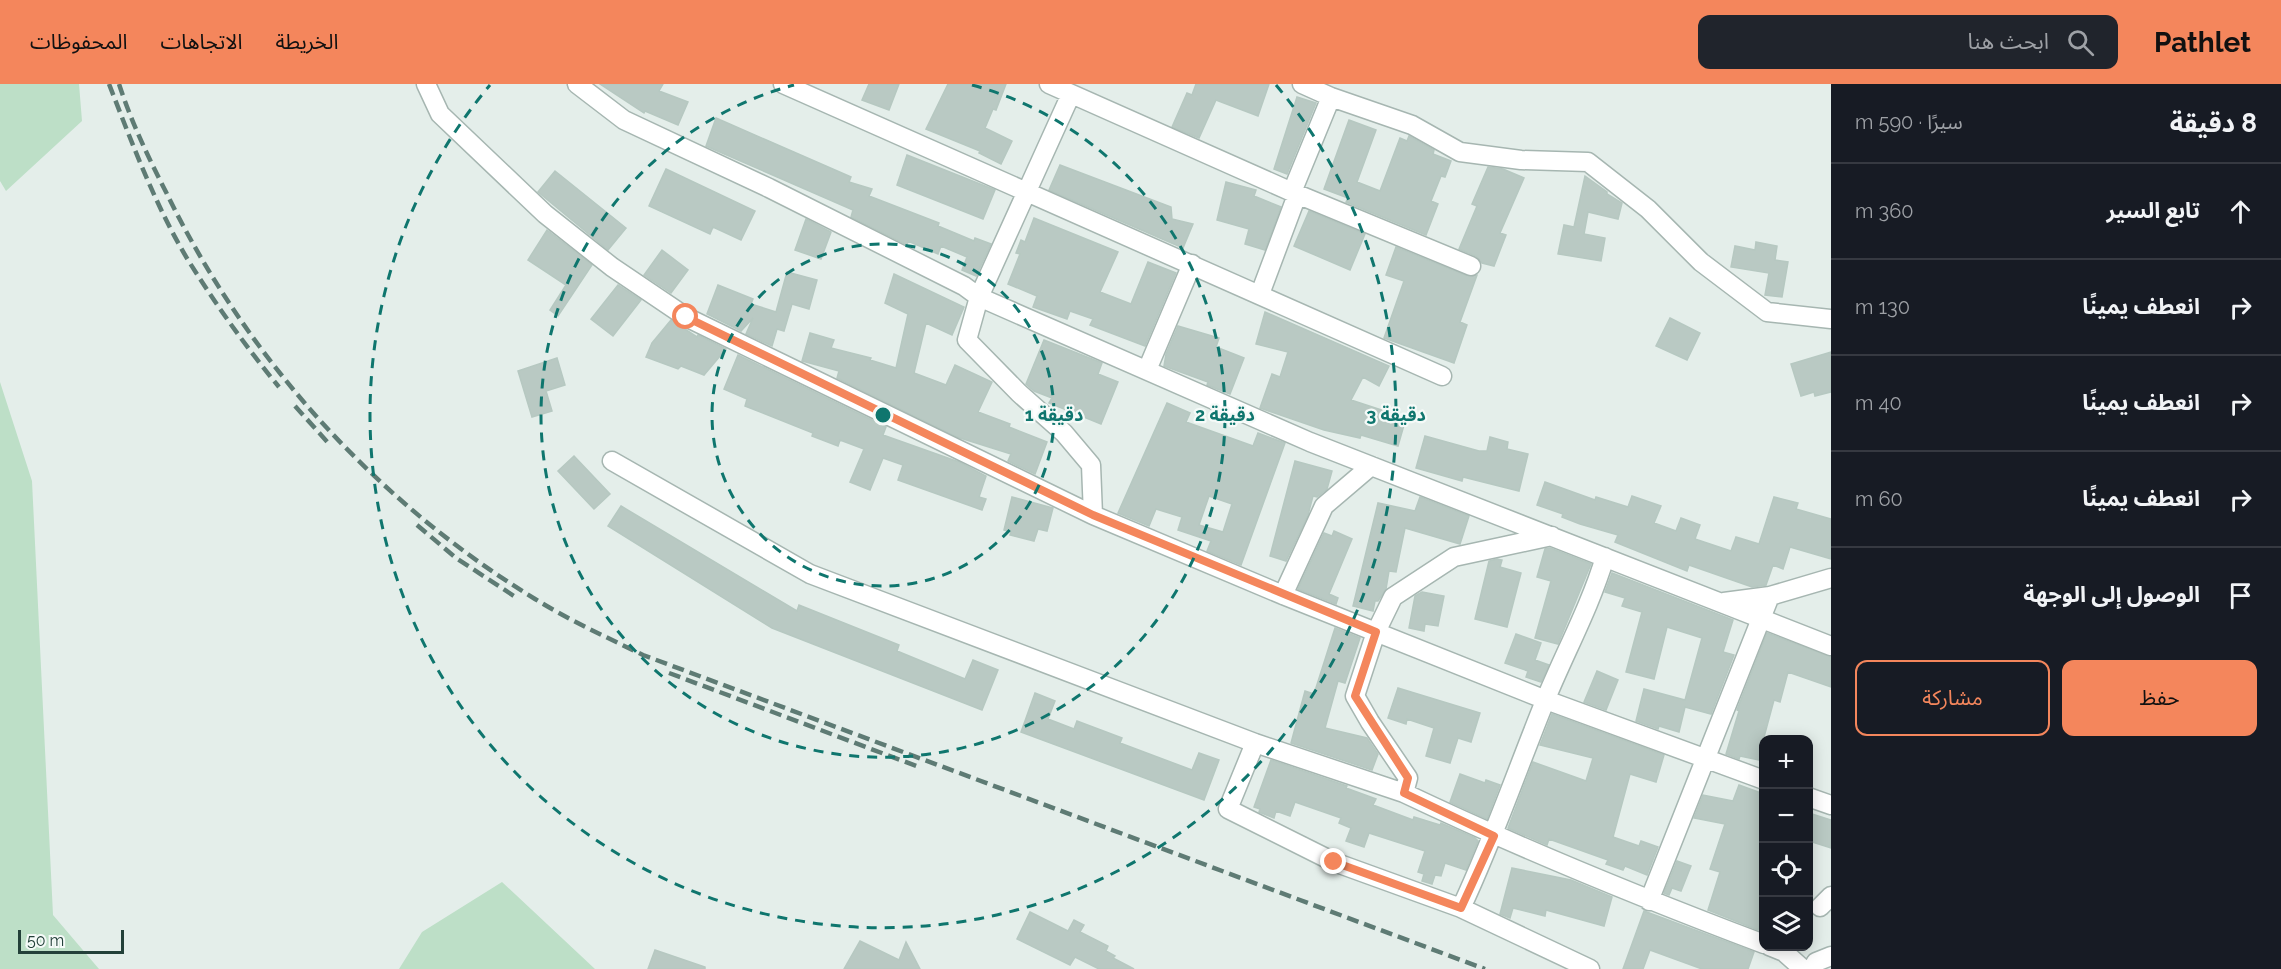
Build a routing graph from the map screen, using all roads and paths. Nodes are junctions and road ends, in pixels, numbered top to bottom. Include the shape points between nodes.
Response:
1 (426, 84) edge
2 (577, 84) edge
3 (783, 84) edge
4 (1049, 84) edge
5 (1302, 84) edge
6 (1071, 94) junction
7 (1331, 97) junction
8 (1026, 192) junction
9 (1295, 193) junction
10 (1192, 264) junction
11 (1472, 266) dead end
12 (1260, 294) junction
13 (979, 297) junction
14 (1831, 319) edge
15 (1147, 370) junction
16 (1442, 376) dead end
17 (612, 461) dead end
18 (1371, 466) junction
19 (1093, 515) junction
20 (1552, 536) junction
21 (1605, 557) junction
22 (1831, 578) edge
23 (1283, 595) junction
24 (1770, 596) junction
25 (1723, 603) junction
26 (1760, 618) junction
27 (1376, 632) junction
28 (1831, 646) edge
29 (1546, 700) junction
30 (1255, 743) junction
31 (1707, 758) junction
32 (1759, 778) edge
33 (1404, 793) junction
34 (1813, 798) edge
35 (1831, 805) edge
36 (1494, 836) junction
37 (1649, 901) junction
38 (1461, 908) junction
39 (1759, 942) edge
40 (1782, 951) edge
41 (1831, 956) edge
42 (1590, 969) edge
43 (1803, 969) edge
44 (1812, 969) edge

1 - 19 street via 440,114 545,214 612,267 686,317
2 - 13 street via 624,120 769,188
3 - 8 street
4 - 6 street
5 - 7 street
6 - 8 street
6 - 9 street
7 - 9 street
7 - 14 street via 1412,125 1460,152 1521,160 1588,162 1648,208 1701,262 1767,312
8 - 10 street
8 - 13 street
9 - 11 street
9 - 12 street
10 - 12 street
10 - 15 street
12 - 16 street
13 - 15 street
13 - 19 street via 967,340 1064,433 1091,465
15 - 18 street
17 - 30 street via 810,574
18 - 20 street
18 - 23 street via 1324,506
19 - 23 street
20 - 21 street
20 - 27 street via 1454,557 1393,597
21 - 25 street
21 - 29 street
22 - 24 street
23 - 27 street
24 - 25 street
24 - 26 street
25 - 26 street
26 - 28 street
26 - 31 street
27 - 29 street
27 - 33 street via 1355,696 1408,778
29 - 31 street
29 - 36 street
30 - 33 street
30 - 38 street via 1228,809 1334,862
31 - 32 street
31 - 37 street
33 - 36 street
34 - 35 street
36 - 37 street
36 - 38 street
37 - 39 street
38 - 42 street
40 - 43 street
41 - 44 street via 1816,962

